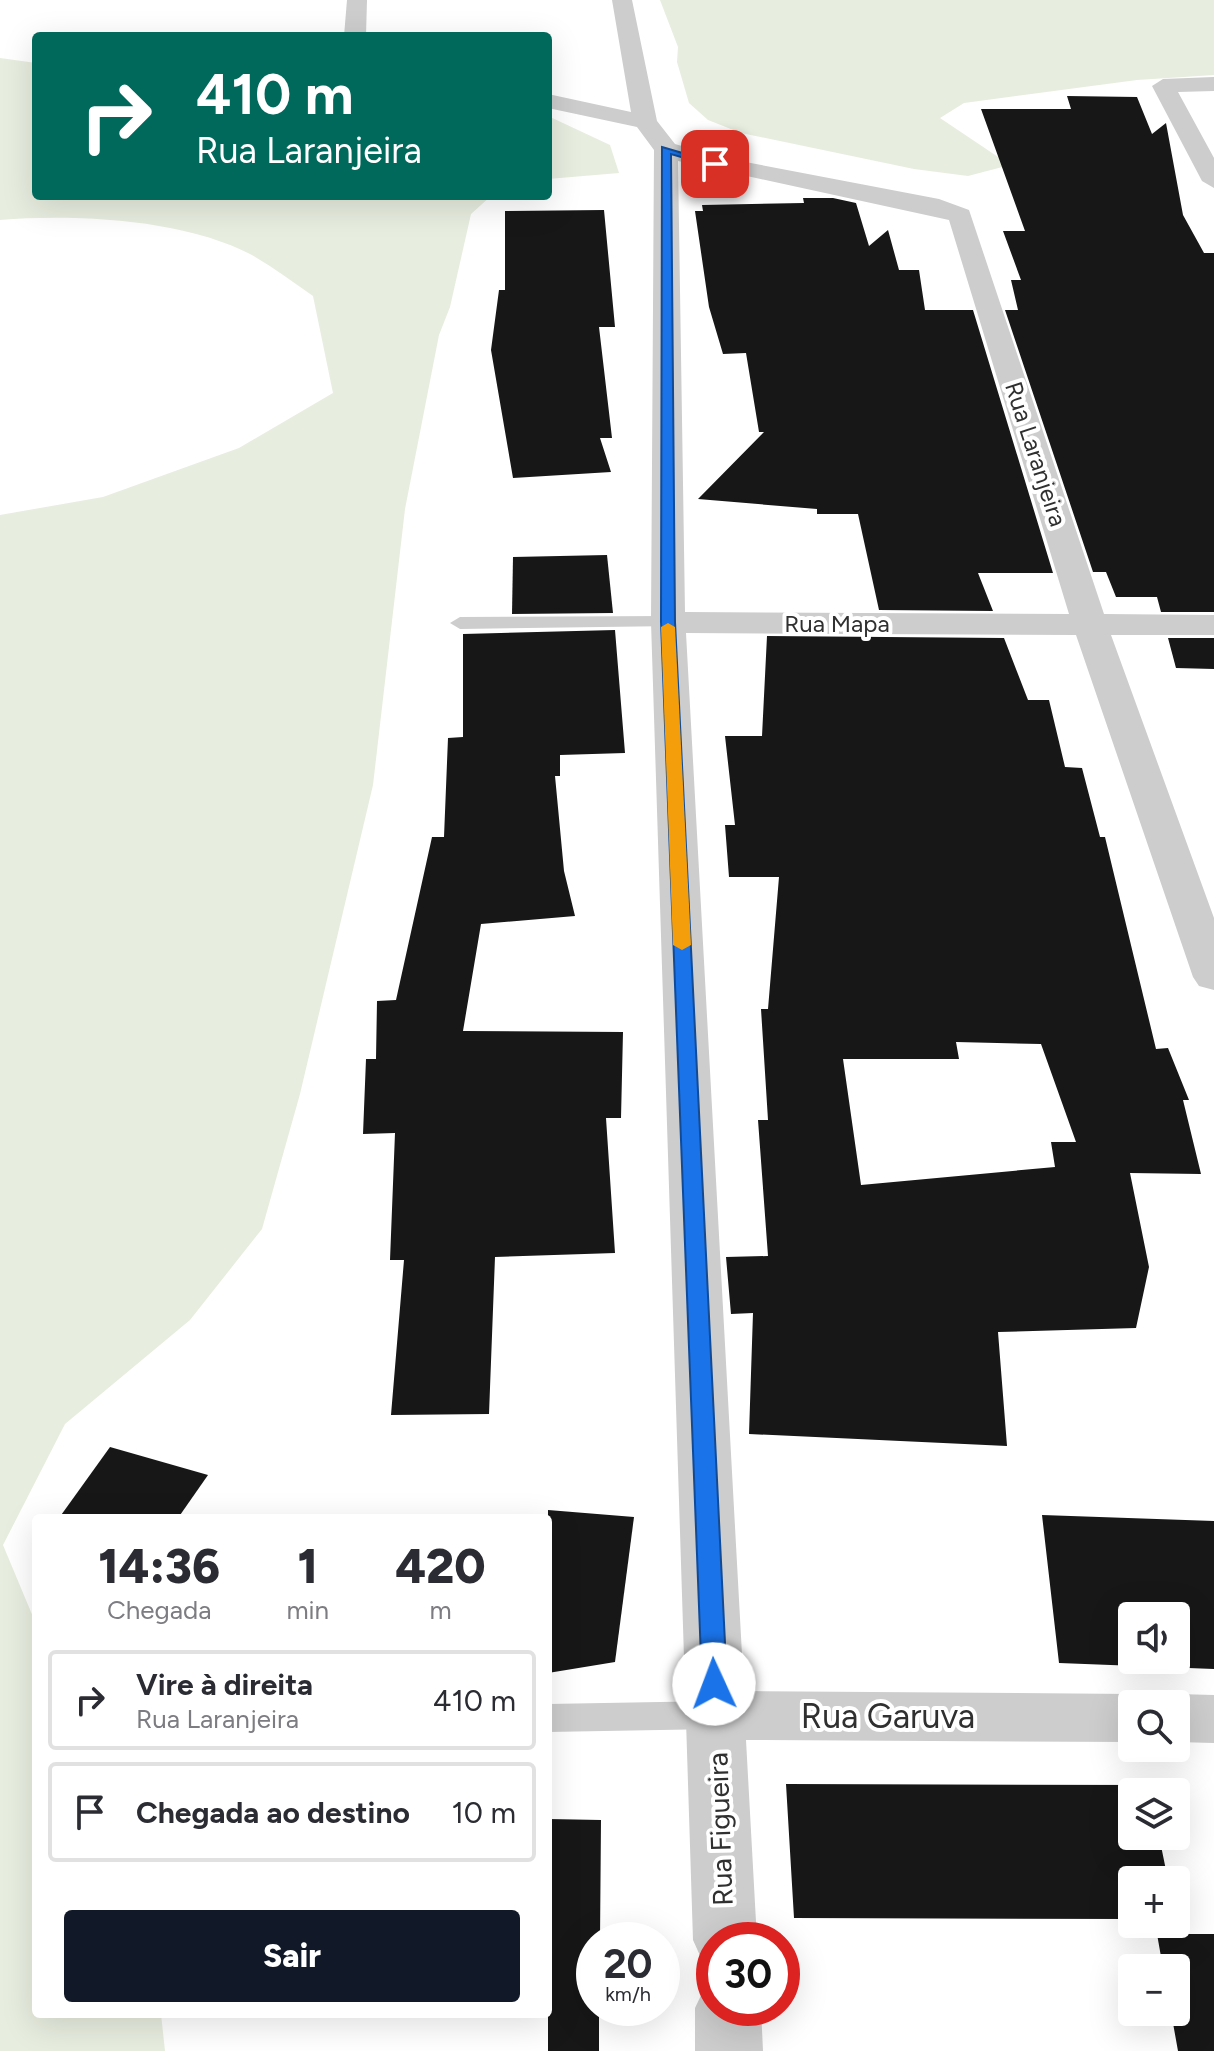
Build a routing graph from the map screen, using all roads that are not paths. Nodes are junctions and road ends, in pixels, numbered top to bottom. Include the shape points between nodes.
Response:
1 (357, 0) edge
2 (622, 0) edge
3 (355, 32) edge
4 (1214, 84) edge
5 (552, 102) edge
6 (655, 136) junction
7 (1214, 181) edge
8 (668, 622) junction
9 (460, 623) dead end
10 (1090, 624) junction
11 (1214, 625) edge
12 (1214, 977) edge
13 (716, 1715) junction
14 (552, 1718) edge
15 (1118, 1718) edge
16 (1190, 1718) edge
17 (1214, 1719) edge
18 (724, 1922) edge
19 (728, 2026) edge
20 (729, 2051) edge

1 - 3 street
2 - 6 street, Rua Figueira
4 - 7 street via 1163,86
5 - 6 street
6 - 8 street, Rua Figueira
6 - 10 street, Rua Laranjeira via 715,164 960,215
8 - 9 lane, Rua Mapa
8 - 10 street, Rua Mapa
8 - 13 street, Rua Figueira
10 - 11 street, Rua Mapa
10 - 12 street, Rua Laranjeira
13 - 14 lane, Rua Garuva
13 - 15 street, Rua Garuva
13 - 18 street, Rua Figueira
16 - 17 street
19 - 20 street

